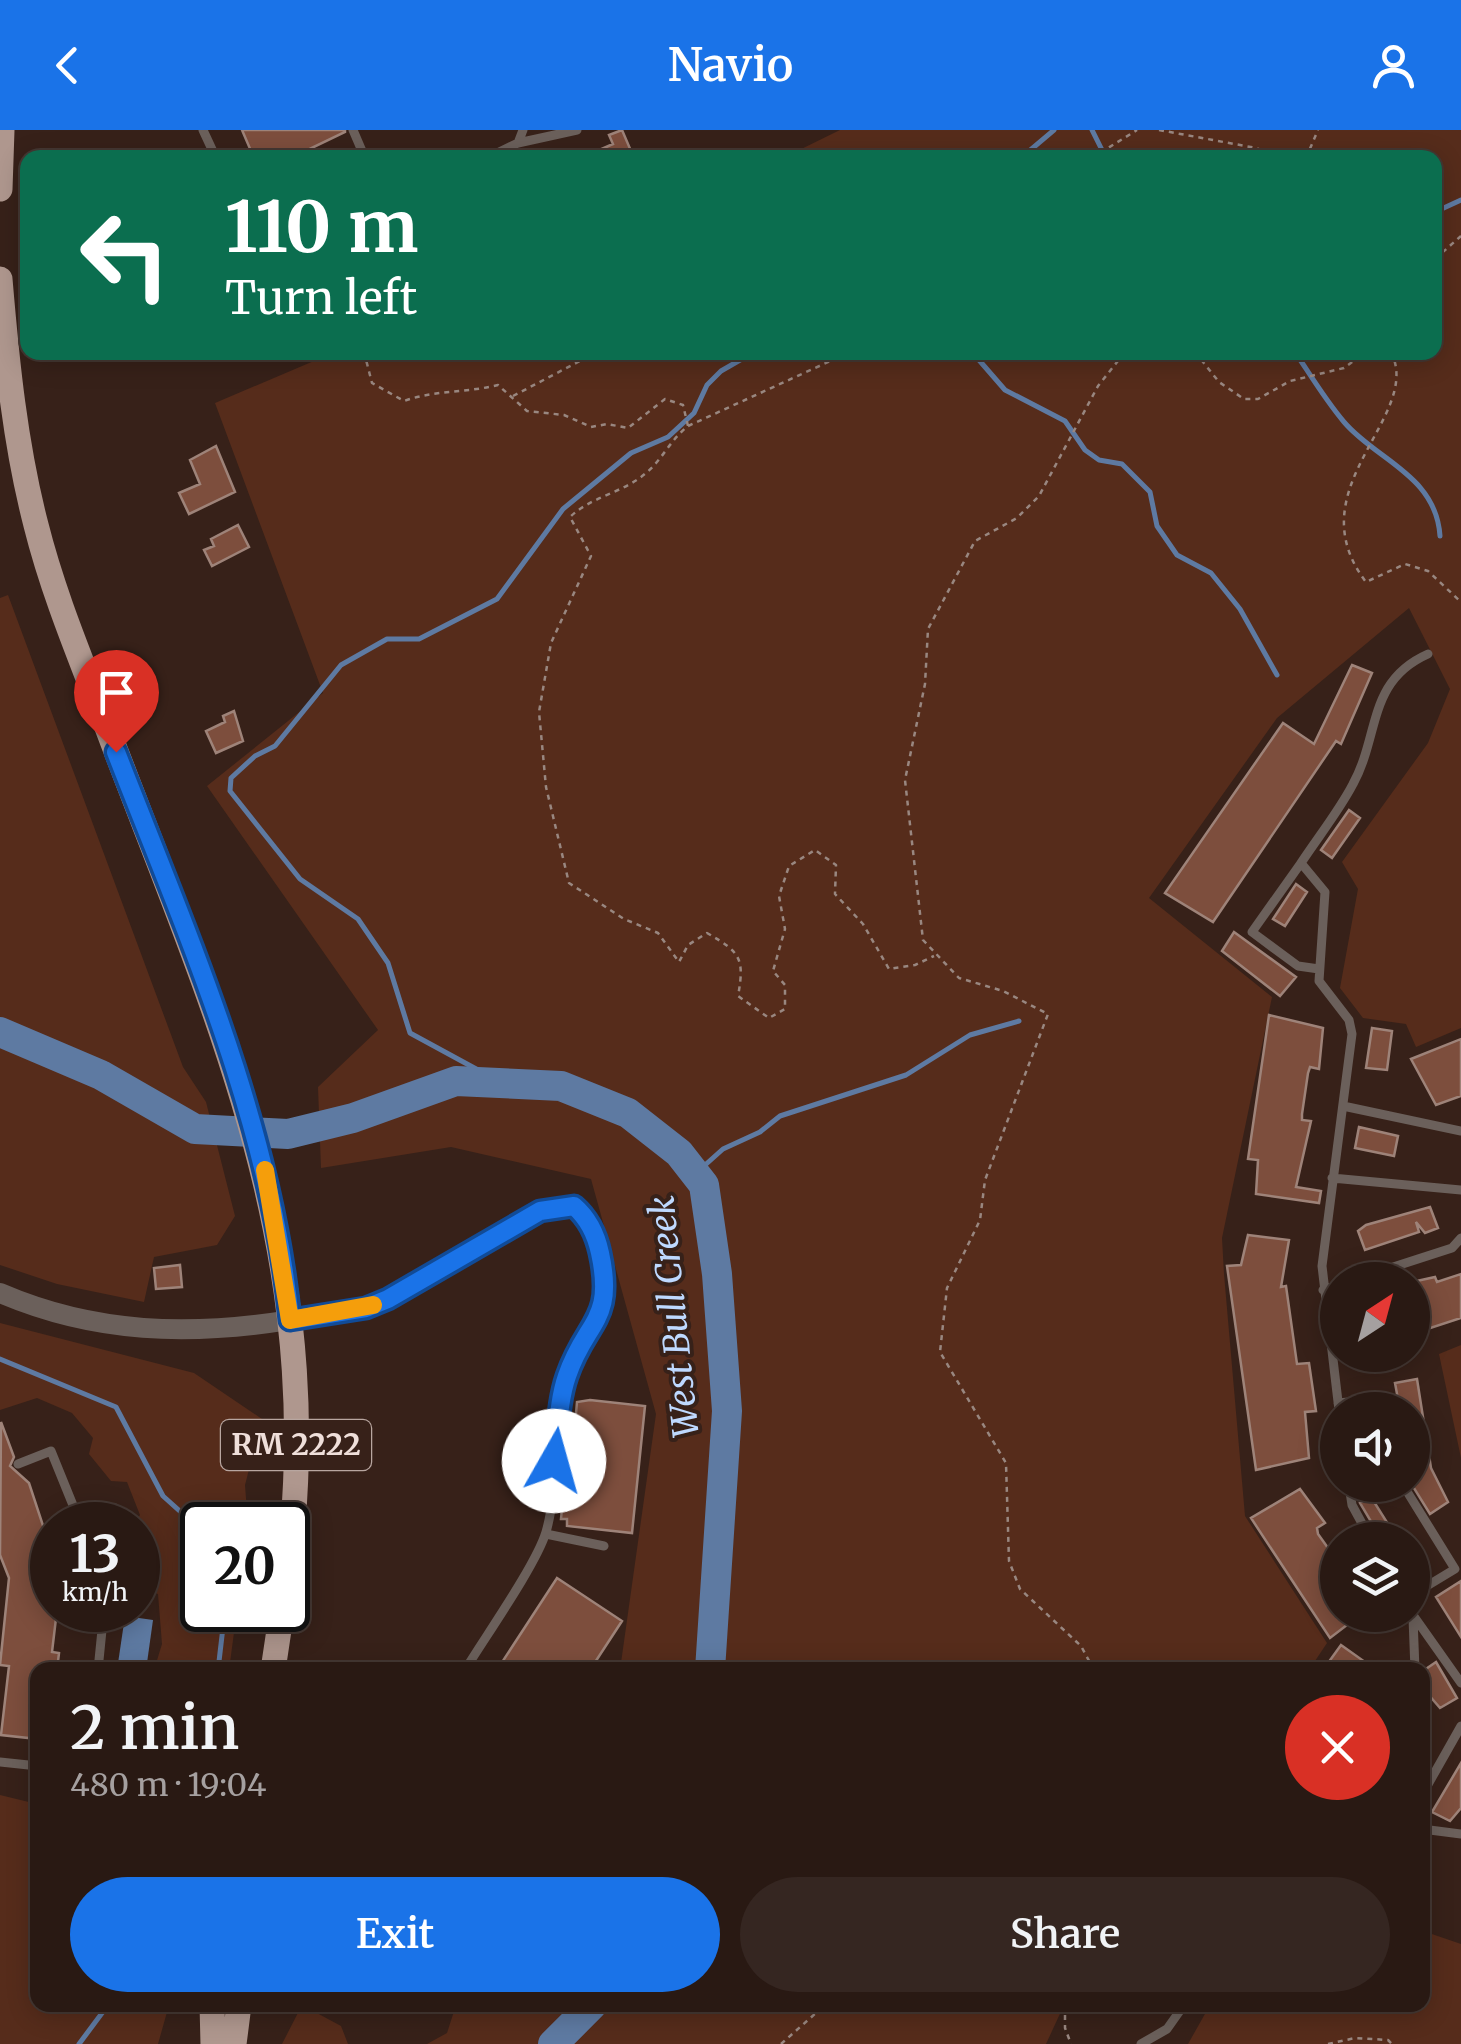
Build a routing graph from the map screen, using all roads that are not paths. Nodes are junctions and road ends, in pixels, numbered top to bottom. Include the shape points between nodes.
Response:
1 (2, 130) edge
2 (522, 130) edge
3 (578, 130) edge
4 (518, 143) junction
5 (504, 150) edge
6 (0, 189) edge
7 (0, 279) edge
8 (1428, 654) dead end
9 (1301, 862) junction
10 (1318, 969) junction
11 (1343, 1106) junction
12 (1461, 1131) edge
13 (1332, 1178) junction
14 (1461, 1190) edge
15 (1461, 1238) edge
16 (1325, 1262) edge
17 (1409, 1262) edge
18 (0, 1293) edge
19 (290, 1320) junction
20 (18, 1464) dead end
21 (72, 1502) edge
22 (293, 1502) edge
23 (1430, 1528) edge
24 (546, 1534) junction
25 (604, 1546) dead end
26 (1430, 1584) edge
27 (102, 1632) edge
28 (279, 1632) edge
29 (1414, 1632) edge
30 (1425, 1632) edge
31 (99, 1662) edge
32 (274, 1662) edge
33 (470, 1662) edge
34 (1415, 1662) edge
35 (1461, 1684) edge
36 (1461, 1726) edge
37 (0, 1762) edge
38 (30, 1765) edge
39 (1430, 1782) edge
40 (1430, 1830) edge
41 (1461, 1834) edge
42 (1179, 2012) edge
43 (1141, 2044) edge

1 - 6 main road
2 - 4 lane
3 - 4 lane
4 - 5 lane
7 - 19 main road, RM 2222 via 10,400 36,526 68,627 236,1066 276,1224
8 - 9 lane via 1396,673 1353,785
9 - 10 lane via 1325,892
9 - 10 lane via 1252,932 1298,966
10 - 11 lane via 1321,988 1351,1027
11 - 12 lane
11 - 13 lane
13 - 14 lane
13 - 16 lane
15 - 17 lane via 1452,1248
18 - 19 street via 120,1328 235,1329
19 - 22 main road, RM 2222
19 - 24 lane via 388,1299 540,1211 574,1206 584,1214 607,1285 598,1322 563,1388
20 - 21 lane via 51,1451
23 - 26 lane via 1455,1568
24 - 25 lane
24 - 33 lane
27 - 31 lane
28 - 32 main road
29 - 34 lane
30 - 35 lane
36 - 39 lane
37 - 38 lane
40 - 41 lane
42 - 43 lane

